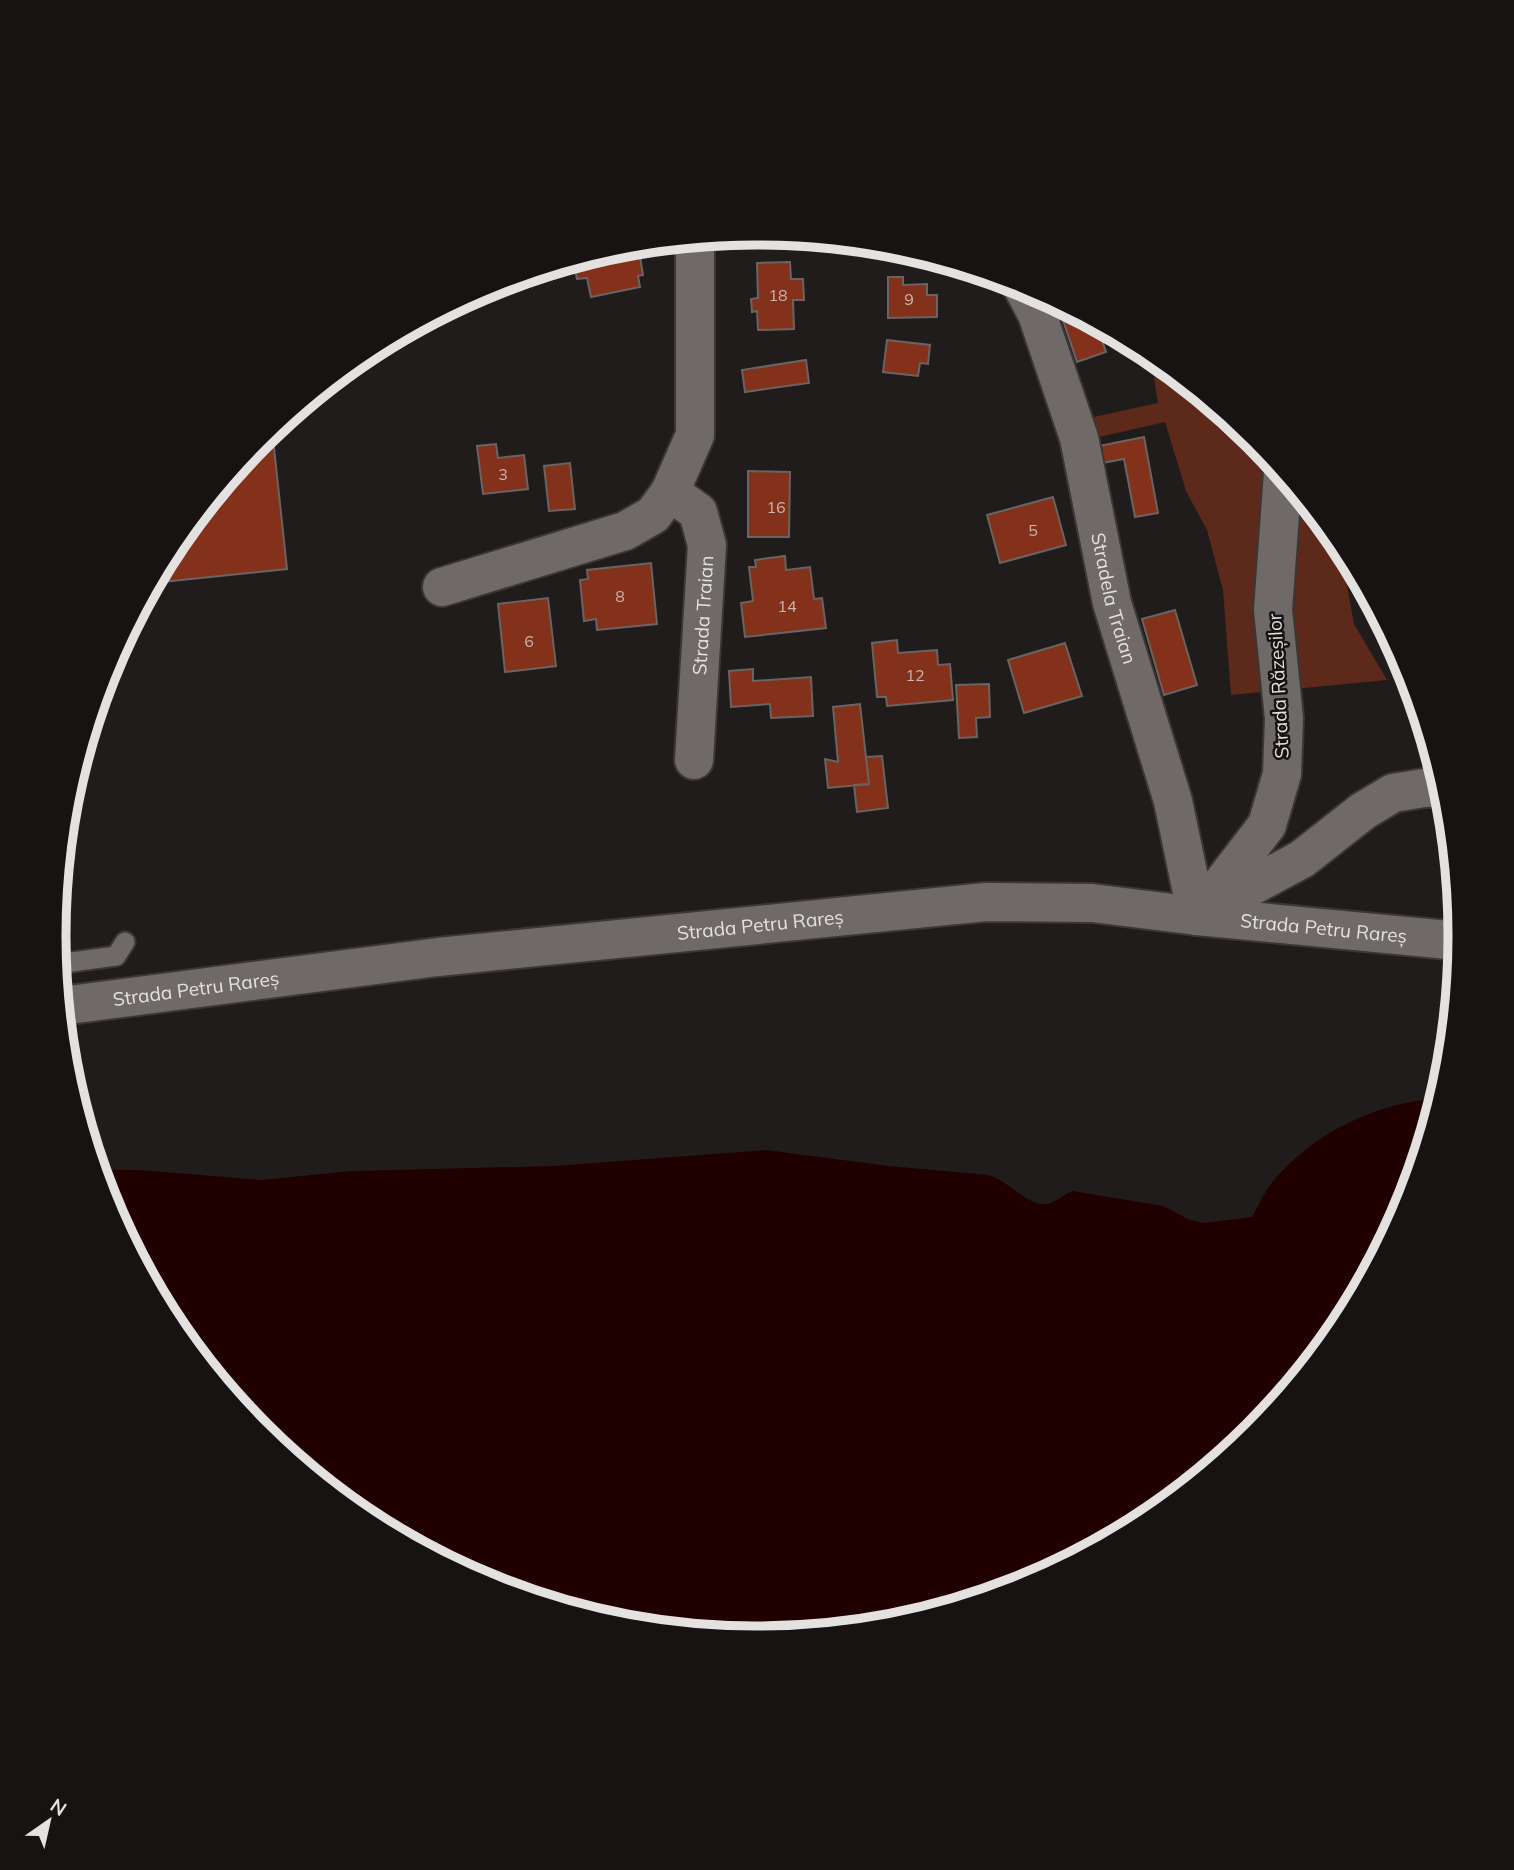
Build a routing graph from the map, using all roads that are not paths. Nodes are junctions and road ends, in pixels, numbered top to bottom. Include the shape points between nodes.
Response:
1 (695, 248) edge
2 (1030, 301) edge
3 (1282, 487) edge
4 (670, 492) junction
5 (442, 587) dead end
6 (694, 760) dead end
7 (1431, 788) edge
8 (1197, 916) junction
9 (1448, 940) edge
10 (125, 942) dead end
11 (67, 963) edge
12 (70, 1005) edge

1 - 4 street via 695,435
2 - 8 street, Stradela Traian via 1079,438 1112,603 1173,801
3 - 8 street, Strada Răzeșilor via 1273,610 1284,718 1282,775 1267,825
4 - 5 street via 653,514 625,531
4 - 6 street, Strada Traian via 698,512 707,545
7 - 8 street via 1393,793 1302,859
8 - 9 street, Strada Petru Rareș
8 - 12 street, Strada Petru Rareș via 1092,903 986,902 438,957
10 - 11 lane via 116,956

